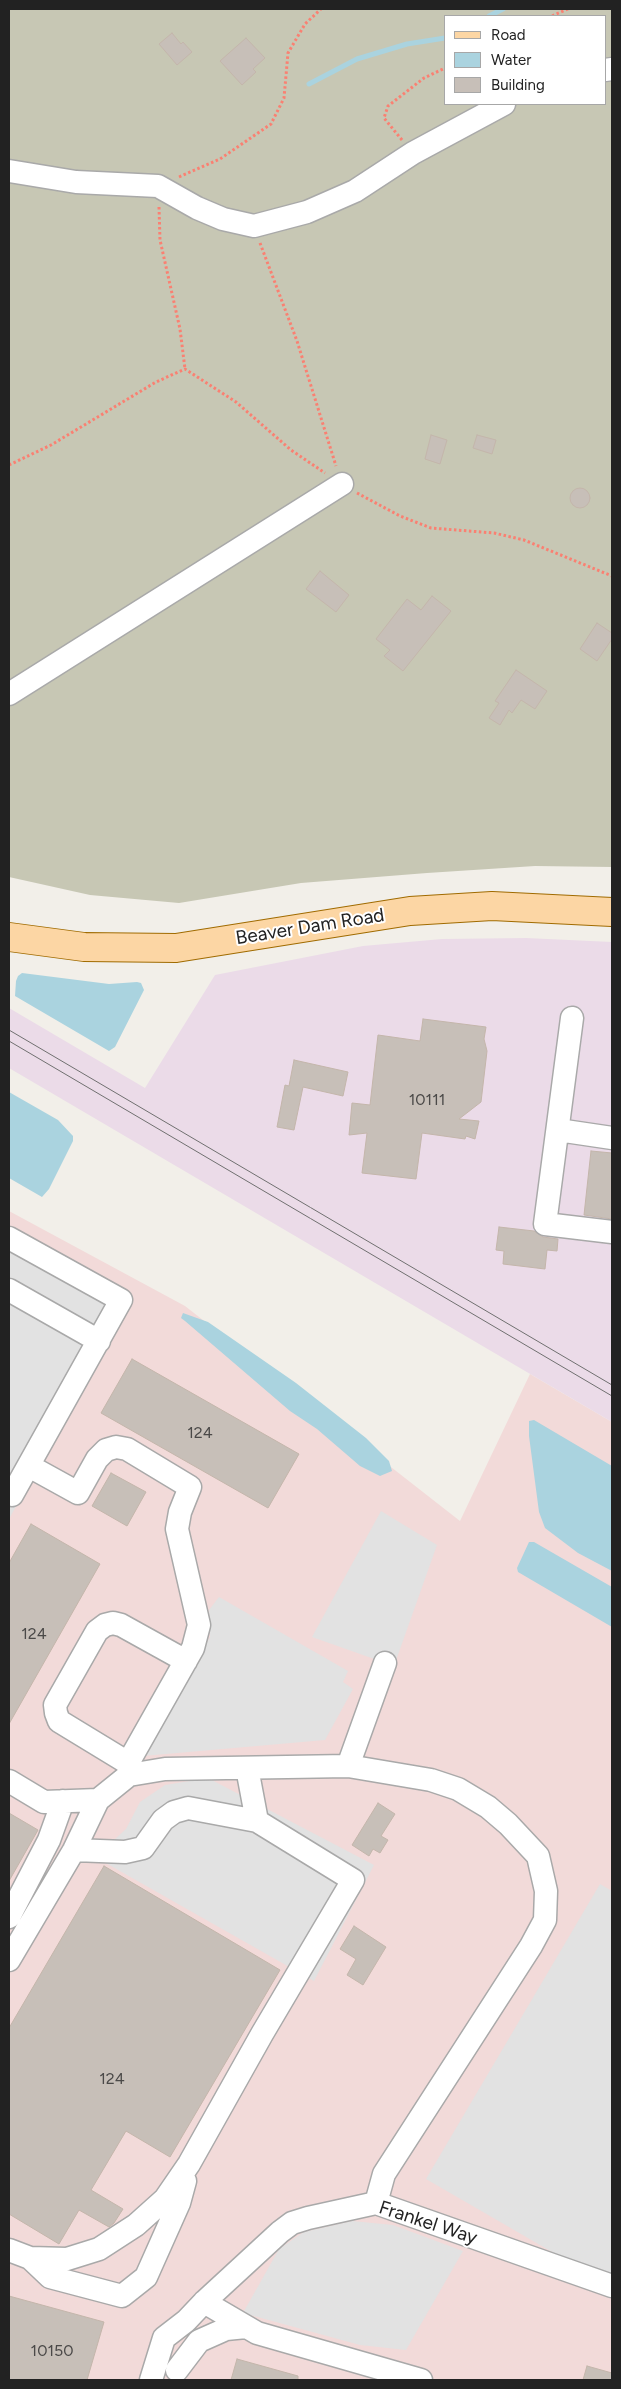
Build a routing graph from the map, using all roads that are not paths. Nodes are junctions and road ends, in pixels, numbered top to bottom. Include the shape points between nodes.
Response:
1 (502, 105) edge
2 (9, 171) edge
3 (342, 484) road end
4 (9, 694) edge
5 (612, 912) edge
6 (9, 936) edge
7 (572, 1018) dead end
8 (558, 1130) junction
9 (612, 1138) edge
10 (612, 1232) edge
11 (9, 1238) edge
12 (9, 1290) edge
13 (99, 1341) junction
14 (29, 1466) junction
15 (9, 1492) edge
16 (186, 1661) junction
17 (385, 1663) dead end
18 (348, 1766) junction
19 (247, 1768) junction
20 (128, 1769) junction
21 (9, 1782) edge
22 (98, 1800) junction
23 (63, 1801) junction
24 (256, 1821) junction
25 (74, 1850) junction
26 (9, 1917) edge
27 (9, 1960) edge
28 (189, 2164) junction
29 (376, 2203) junction
30 (9, 2250) edge
31 (30, 2258) junction
32 (612, 2286) edge
33 (204, 2302) junction
34 (186, 2321) junction
35 (246, 2327) junction
36 (175, 2375) edge
37 (151, 2380) edge
38 (422, 2380) edge

1 - 2 street via 413,153 347,195 307,212 254,226 197,208 158,186 76,182
3 - 4 street
5 - 6 main road, Beaver Dam Road via 537,907 448,908 363,917 176,948 84,947
7 - 8 street
8 - 9 street
8 - 10 street via 545,1224
11 - 13 street via 122,1300
12 - 13 street
13 - 14 street
14 - 15 street via 12,1495
14 - 16 street via 78,1492 97,1459 106,1450 116,1447 127,1449 190,1486 177,1529 199,1625 194,1648
16 - 20 street
16 - 20 street via 121,1625 105,1625 97,1630 55,1705 59,1721
17 - 18 street
18 - 19 street
18 - 29 street via 431,1780 458,1789 488,1807 538,1856 546,1891 545,1920 531,1946 384,2174
19 - 20 street
19 - 24 street
20 - 22 street
21 - 23 street via 44,1802
22 - 23 street
22 - 25 street
23 - 26 street via 49,1840
24 - 25 street via 188,1808 163,1820 143,1848 125,1852
24 - 28 street via 354,1880
25 - 27 street
28 - 31 street via 165,2200 136,2225 99,2249 67,2259
28 - 31 street via 179,2203 146,2277 122,2296 50,2277
29 - 32 street, Frankel Way
29 - 33 street, Frankel Way via 292,2223
30 - 31 street
33 - 34 street, Frankel Way
33 - 35 street
34 - 36 street
34 - 37 street, Frankel Way via 164,2338
35 - 36 street via 226,2329 199,2341
35 - 38 street via 257,2334

